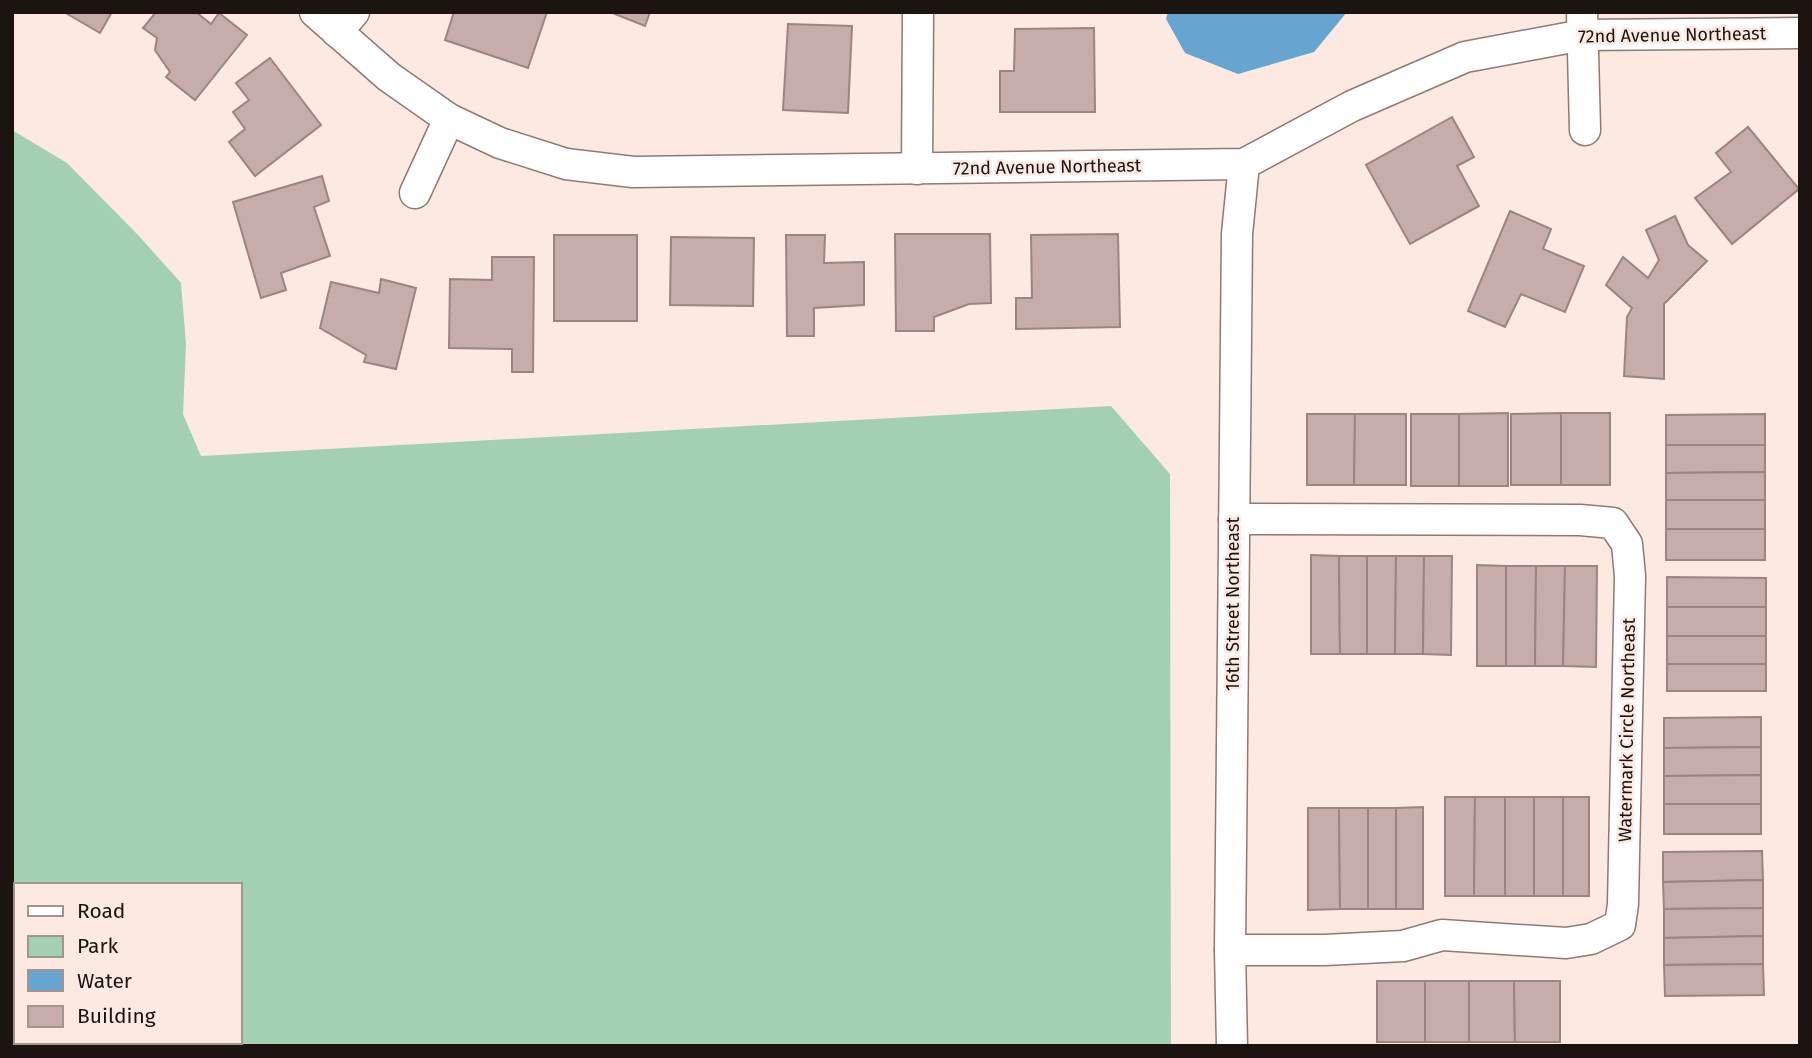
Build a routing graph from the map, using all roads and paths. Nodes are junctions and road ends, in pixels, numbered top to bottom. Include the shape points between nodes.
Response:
1 (315, 12) edge
2 (918, 12) edge
3 (346, 22) edge
4 (1583, 24) edge
5 (1800, 33) edge
6 (449, 119) junction
7 (1585, 130) dead end
8 (1244, 163) junction
9 (917, 169) junction
10 (415, 193) dead end
11 (1234, 519) junction
12 (1230, 950) junction
13 (1232, 1046) edge

1 - 3 street, 72nd Avenue Northeast
2 - 9 street
3 - 6 street, 72nd Avenue Northeast via 389,77
4 - 5 street, 72nd Avenue Northeast
4 - 7 street
4 - 8 street, 72nd Avenue Northeast via 1465,57 1352,106
6 - 9 street, 72nd Avenue Northeast via 500,143 566,164 633,172
6 - 10 street
8 - 9 street, 72nd Avenue Northeast
8 - 11 street, 16th Street Northeast via 1237,234
11 - 12 street, 16th Street Northeast
11 - 12 street, Watermark Circle Northeast via 1613,523 1627,544 1630,576 1620,925 1591,939 1566,943 1442,936 1403,946
12 - 13 street, 16th Street Northeast

